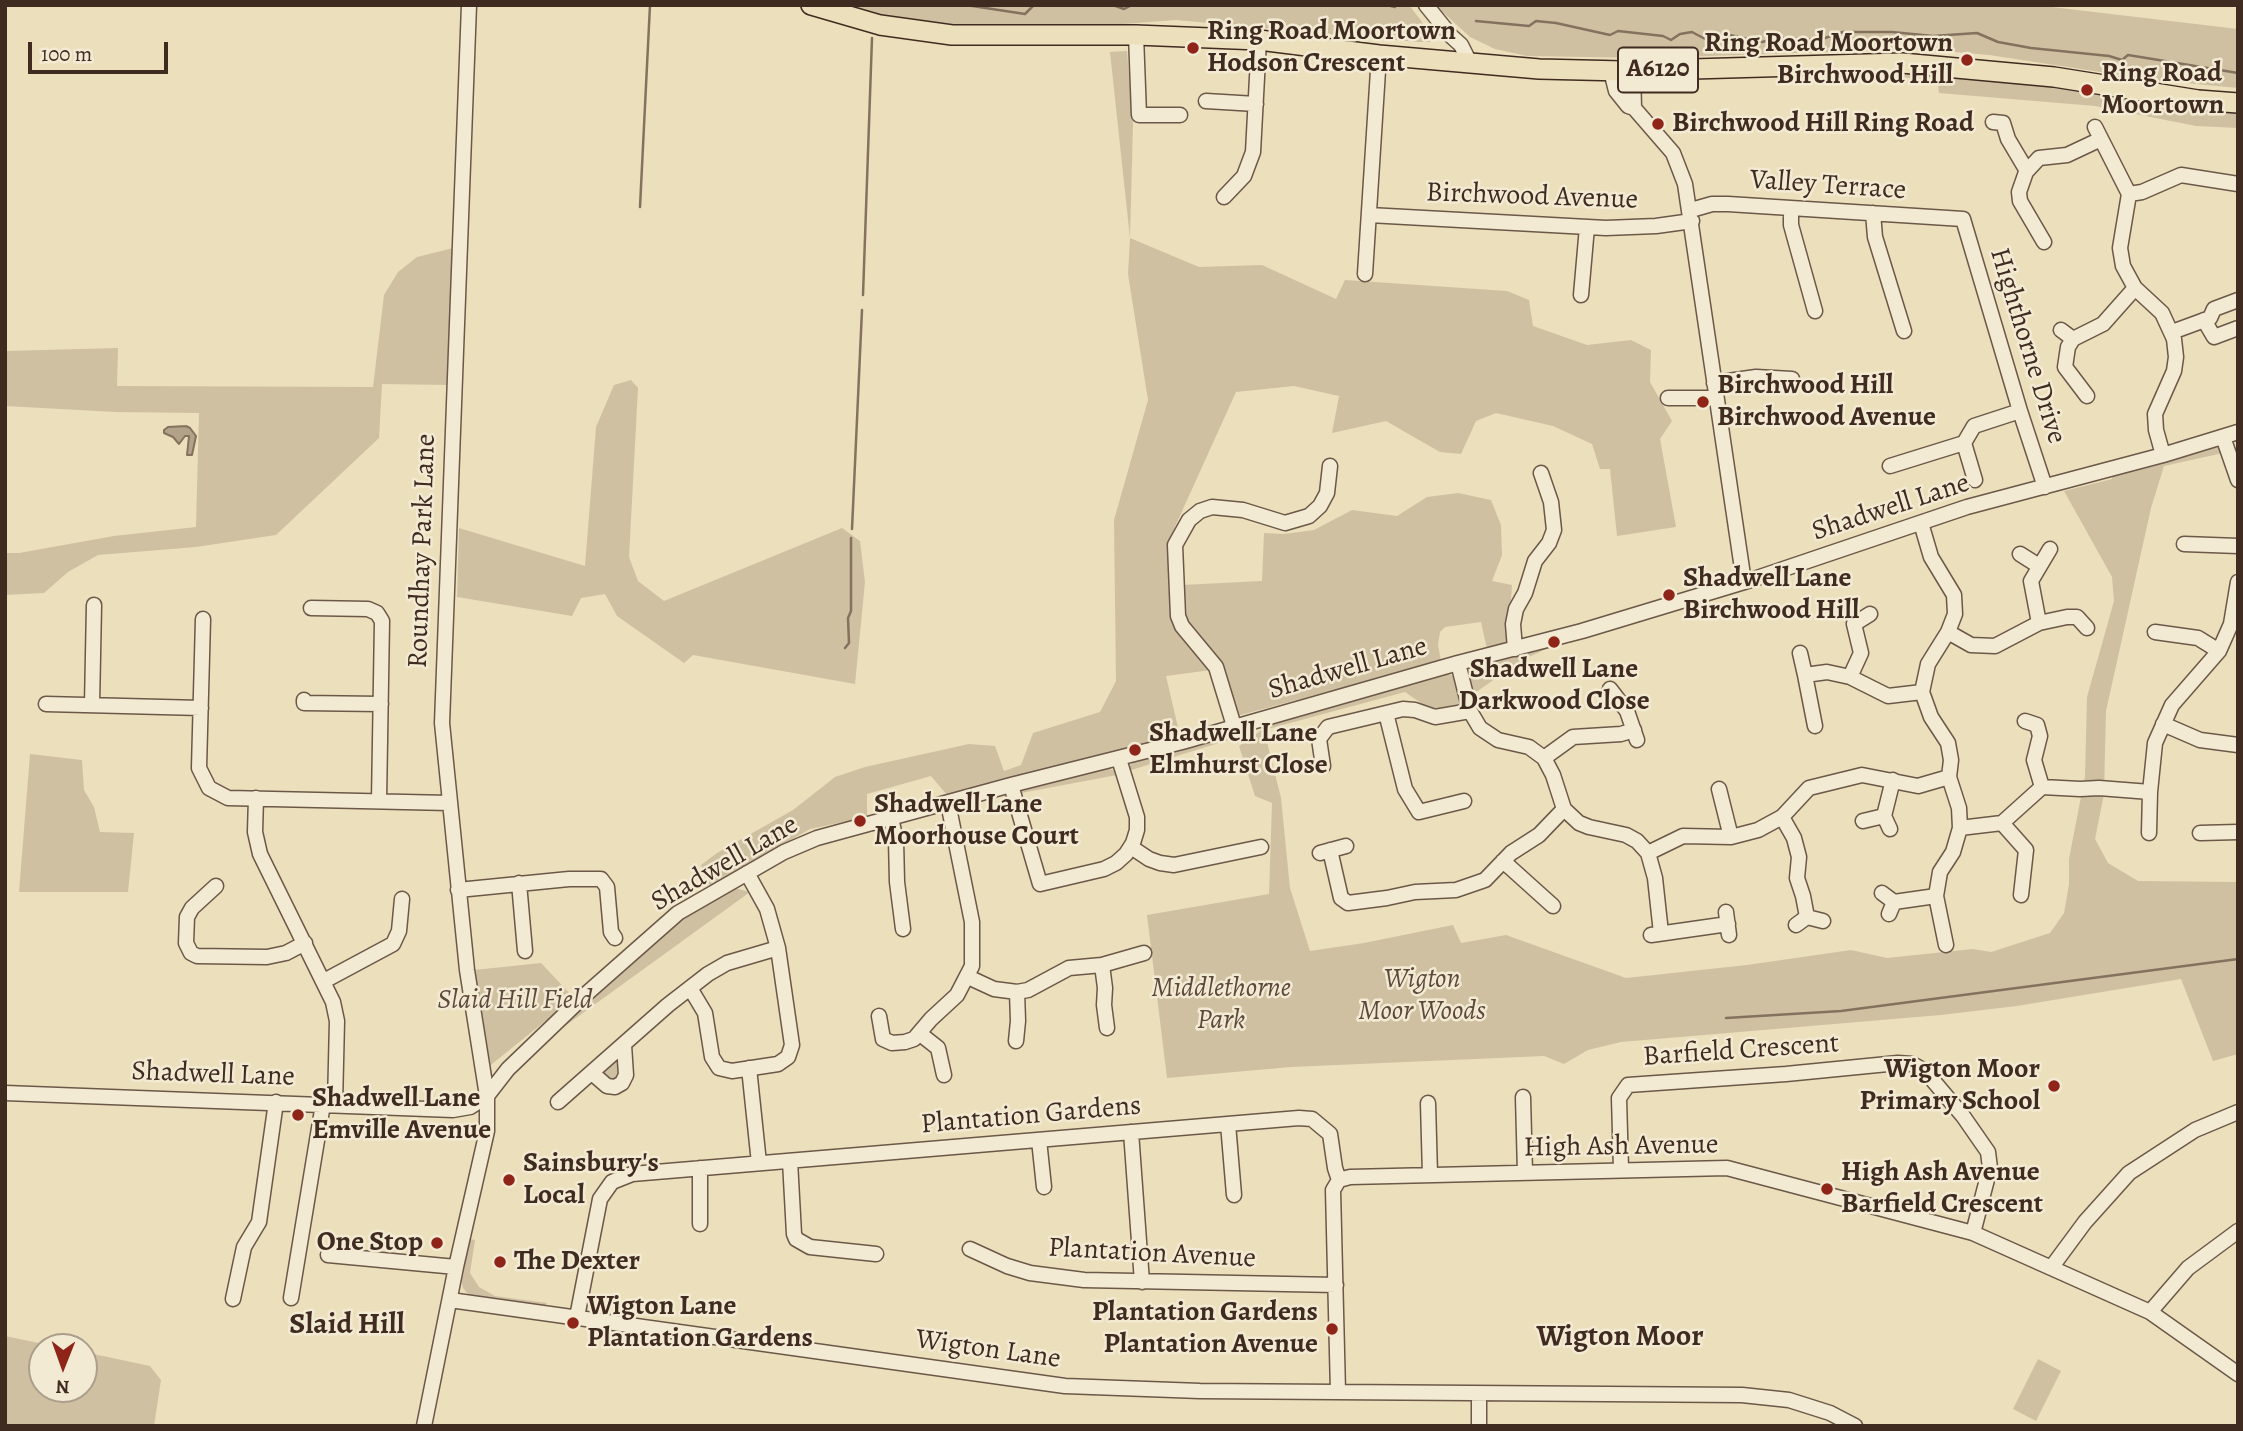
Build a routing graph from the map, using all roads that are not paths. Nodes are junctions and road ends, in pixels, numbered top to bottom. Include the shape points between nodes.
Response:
1 (469, 5) edge
2 (811, 5) edge
3 (1426, 5) edge
4 (1136, 35) junction
5 (1451, 36) junction
6 (1259, 40) junction
7 (1379, 55) junction
8 (1445, 61) junction
9 (1470, 63) junction
10 (1611, 71) junction
11 (1633, 71) junction
12 (1206, 100) dead end
13 (2238, 103) edge
14 (1256, 104) junction
15 (1634, 108) junction
16 (1180, 115) dead end
17 (1993, 122) dead end
18 (2027, 171) junction
19 (2238, 184) edge
20 (2129, 194) junction
21 (1224, 197) dead end
22 (1791, 208) junction
23 (1873, 213) junction
24 (1369, 215) junction
25 (1692, 216) junction
26 (1963, 219) joint
27 (1587, 227) junction
28 (2044, 242) dead end
29 (1365, 274) dead end
30 (2135, 288) junction
31 (1581, 295) dead end
32 (2238, 300) edge
33 (1815, 311) dead end
34 (2204, 320) junction
35 (2238, 328) edge
36 (1903, 331) dead end
37 (2172, 332) junction
38 (1787, 376) dead end
39 (1714, 383) junction
40 (2087, 396) dead end
41 (1668, 398) dead end
42 (1716, 398) junction
43 (2020, 411) junction
44 (2238, 432) edge
45 (2223, 437) junction
46 (1964, 443) junction
47 (2163, 455) junction
48 (1890, 466) dead end
49 (1330, 467) dead end
50 (1541, 473) dead end
51 (1975, 480) dead end
52 (2238, 480) edge
53 (2045, 487) junction
54 (1921, 523) junction
55 (2184, 544) dead end
56 (2238, 546) edge
57 (2050, 549) dead end
58 (2020, 554) dead end
59 (2039, 566) junction
60 (1744, 582) junction
61 (2237, 586) edge
62 (95, 605) dead end
63 (311, 609) dead end
64 (1870, 614) dead end
65 (203, 619) dead end
66 (2039, 623) junction
67 (2087, 628) dead end
68 (1948, 632) junction
69 (2155, 632) dead end
70 (1515, 649) junction
71 (2219, 651) junction
72 (1800, 653) dead end
73 (1458, 663) junction
74 (1805, 675) junction
75 (1850, 677) junction
76 (1610, 689) dead end
77 (1922, 692) junction
78 (304, 700) dead end
79 (47, 704) dead end
80 (381, 704) junction
81 (92, 705) junction
82 (201, 708) junction
83 (1469, 711) junction
84 (1386, 713) junction
85 (2035, 722) dead end
86 (2163, 724) junction
87 (1234, 726) junction
88 (1815, 726) dead end
89 (2238, 745) edge
90 (1544, 758) junction
91 (1119, 759) junction
92 (1323, 766) dead end
93 (1949, 778) junction
94 (1893, 780) junction
95 (1011, 785) junction
96 (2042, 787) junction
97 (1719, 789) dead end
98 (2150, 792) junction
99 (256, 798) junction
100 (379, 801) junction
101 (1464, 801) dead end
102 (449, 803) junction
103 (948, 803) junction
104 (1564, 808) junction
105 (1782, 817) junction
106 (891, 818) junction
107 (1863, 821) dead end
108 (2002, 823) junction
109 (1960, 828) junction
110 (2238, 832) edge
111 (2149, 833) dead end
112 (2200, 833) dead end
113 (1731, 837) junction
114 (1346, 846) dead end
115 (1131, 847) junction
116 (1261, 847) dead end
117 (1648, 853) junction
118 (1503, 861) junction
119 (747, 873) junction
120 (519, 883) junction
121 (216, 886) dead end
122 (458, 890) junction
123 (1936, 895) junction
124 (2024, 898) dead end
125 (402, 899) dead end
126 (1888, 903) dead end
127 (1553, 906) dead end
128 (1823, 921) dead end
129 (1728, 924) dead end
130 (903, 929) dead end
131 (615, 938) dead end
132 (304, 943) junction
133 (1946, 945) dead end
134 (778, 948) junction
135 (525, 951) dead end
136 (1144, 953) dead end
137 (1102, 965) junction
138 (968, 977) junction
139 (324, 981) junction
140 (690, 988) junction
141 (1017, 992) junction
142 (879, 1016) dead end
143 (1107, 1028) dead end
144 (919, 1033) junction
145 (1016, 1041) dead end
146 (624, 1045) junction
147 (480, 1060) junction
148 (749, 1068) junction
149 (508, 1069) junction
150 (592, 1073) junction
151 (944, 1075) dead end
152 (5, 1093) edge
153 (487, 1096) junction
154 (1522, 1097) dead end
155 (276, 1102) junction
156 (558, 1102) dead end
157 (1428, 1103) dead end
158 (329, 1104) junction
159 (2238, 1112) edge
160 (1228, 1124) junction
161 (1132, 1132) junction
162 (1039, 1140) junction
163 (790, 1161) junction
164 (759, 1163) junction
165 (700, 1168) junction
166 (1621, 1169) junction
167 (1525, 1173) junction
168 (1430, 1175) junction
169 (1339, 1180) junction
170 (1044, 1187) dead end
171 (1234, 1195) dead end
172 (700, 1224) dead end
173 (2238, 1231) edge
174 (1973, 1233) junction
175 (970, 1250) dead end
176 (876, 1254) dead end
177 (328, 1255) dead end
178 (456, 1267) junction
179 (2051, 1268) junction
180 (1142, 1282) junction
181 (1336, 1284) junction
182 (291, 1298) dead end
183 (233, 1299) dead end
184 (450, 1300) junction
185 (2150, 1312) junction
186 (577, 1317) junction
187 (2238, 1374) edge
188 (1338, 1392) junction
189 (1479, 1394) junction
190 (424, 1426) edge
191 (1479, 1426) edge
192 (1855, 1426) edge

1 - 102 street, Roundhay Park Lane via 442,723
2 - 4 highway, A6120 via 880,25 952,35
3 - 5 street
4 - 6 highway, A6120
4 - 16 street via 1139,115
5 - 8 street
5 - 9 street via 1461,44
6 - 7 highway, A6120
6 - 14 street
7 - 8 highway, A6120
7 - 24 street
8 - 9 highway, A6120
9 - 10 highway, A6120
10 - 11 highway, A6120
10 - 15 street via 1616,91
11 - 13 highway, A6120 via 1902,63 2054,77
11 - 15 street
12 - 14 street
14 - 21 street via 1250,164
15 - 25 street via 1673,153
17 - 18 street via 2003,123
18 - 20 street via 2039,158 2067,155 2098,133
18 - 28 street via 2020,201
19 - 20 street via 2181,175
20 - 30 street via 2120,248 2123,266
22 - 23 street, Valley Terrace
22 - 25 street, Valley Terrace via 1712,204
22 - 33 street via 1791,225
23 - 26 street, Valley Terrace
23 - 36 street
24 - 27 street, Birchwood Avenue
24 - 29 street
25 - 27 street, Birchwood Avenue via 1642,227
25 - 39 street
26 - 43 street, Highthorne Drive
27 - 31 street
30 - 37 street via 2162,313
30 - 40 street via 2103,324 2067,335 2065,367
32 - 34 street via 2214,309
34 - 35 street via 2214,337
34 - 37 street
37 - 47 street via 2176,364 2155,414
38 - 39 street
39 - 42 street
41 - 42 street
42 - 60 street
43 - 46 street via 1974,426
43 - 53 street, Highthorne Drive
44 - 45 street, Shadwell Lane
45 - 47 street, Shadwell Lane
45 - 52 street
46 - 48 street
46 - 51 street
47 - 53 street, Shadwell Lane
49 - 87 street via 1327,493 1309,516 1285,523 1243,510 1212,507 1189,520 1175,545 1178,616 1216,667
50 - 70 street via 1554,530 1535,561 1516,609
53 - 54 street, Shadwell Lane
54 - 60 street, Shadwell Lane
54 - 68 street via 1931,556 1954,594 1955,614
55 - 56 street
57 - 59 street
58 - 59 street
59 - 66 street via 2031,581
60 - 70 street, Shadwell Lane
61 - 71 street via 2231,624
62 - 81 street
63 - 80 street via 368,609 380,617
64 - 75 street via 1848,622 1861,653
65 - 82 street
66 - 67 street via 2077,617
66 - 68 street via 1995,646 1971,645
68 - 77 street via 1928,664
69 - 71 street via 2198,638
70 - 73 street, Shadwell Lane
71 - 86 street via 2172,705
72 - 74 street
73 - 83 street
73 - 87 street, Shadwell Lane
74 - 75 street via 1827,672
74 - 88 street
75 - 77 street via 1888,696
76 - 90 street via 1628,711 1636,735 1573,737
77 - 93 street via 1948,743
78 - 80 street
79 - 81 street
80 - 100 street
81 - 82 street
82 - 99 street via 199,768 203,779 209,788 228,798
83 - 84 street via 1436,717 1413,709
83 - 90 street via 1488,735 1529,747
84 - 92 street via 1324,730 1318,744
84 - 101 street via 1405,789 1419,812
85 - 96 street via 2040,736 2034,761
86 - 89 street via 2200,740
86 - 98 street via 2155,743
87 - 91 street, Shadwell Lane
90 - 104 street
91 - 95 street, Shadwell Lane
91 - 115 street via 1137,817
93 - 94 street via 1918,786
93 - 109 street
94 - 105 street via 1862,775 1809,788
94 - 107 street via 1887,822
95 - 103 street, Shadwell Lane
95 - 115 street via 1040,884 1104,869
96 - 98 street
96 - 108 street
97 - 113 street
98 - 111 street
99 - 100 street
99 - 132 street via 256,843
100 - 102 street
102 - 122 street, Roundhay Park Lane
103 - 106 street, Shadwell Lane
103 - 138 street via 972,922
104 - 117 street via 1589,827 1626,835
104 - 118 street via 1539,835
105 - 113 street
105 - 128 street via 1799,857 1801,921
106 - 119 street, Shadwell Lane via 817,838
106 - 130 street
108 - 109 street
108 - 124 street via 2026,850
109 - 123 street via 1953,852 1940,872
110 - 112 street
113 - 117 street via 1683,836
114 - 118 street via 1325,851 1341,898 1348,903 1456,890 1485,880
115 - 116 street via 1149,859 1174,865
117 - 129 street via 1655,878 1656,934
118 - 127 street
119 - 134 street via 766,909
119 - 149 street, Shadwell Lane via 678,913
120 - 122 street
120 - 131 street via 601,879 607,887
120 - 135 street
121 - 132 street via 187,917 186,943 191,953 267,957
122 - 147 street, Roundhay Park Lane
123 - 126 street
123 - 133 street
125 - 139 street via 393,944
132 - 139 street
134 - 140 street via 727,963
134 - 148 street via 791,1051 778,1064
136 - 137 street
137 - 141 street via 1069,968
137 - 143 street
138 - 141 street via 994,989
138 - 144 street via 957,995
139 - 158 street via 337,1021
140 - 146 street
140 - 148 street via 705,1013 715,1063 725,1070
141 - 145 street
142 - 144 street via 880,1045 905,1042
144 - 151 street via 938,1048
146 - 150 street
146 - 150 street via 622,1083 607,1086
147 - 149 street
147 - 153 street, Roundhay Park Lane
148 - 164 street
149 - 153 street, Shadwell Lane
150 - 156 street
152 - 155 street, Shadwell Lane
153 - 158 street, Shadwell Lane via 470,1107 453,1110
153 - 178 street, Roundhay Park Lane via 487,1131
154 - 167 street
155 - 158 street, Shadwell Lane
155 - 183 street via 259,1222 244,1247
157 - 168 street
158 - 182 street
159 - 179 street via 2195,1130 2129,1173
160 - 161 street, Plantation Gardens
160 - 169 street, Plantation Gardens via 1312,1119 1330,1134
160 - 171 street
161 - 162 street, Plantation Gardens
161 - 180 street
162 - 163 street, Plantation Gardens
162 - 170 street
163 - 164 street, Plantation Gardens
163 - 176 street via 796,1239 810,1247
164 - 165 street, Plantation Gardens
165 - 172 street
165 - 186 street, Plantation Gardens via 621,1176 605,1190
166 - 167 street, High Ash Avenue
166 - 174 street, High Ash Avenue via 1727,1168
166 - 174 street, Barfield Crescent via 1619,1098 1628,1085 1912,1064 1933,1080 1988,1152 1990,1168
167 - 168 street, High Ash Avenue
168 - 169 street, High Ash Avenue
169 - 181 street, Plantation Gardens via 1333,1190
173 - 185 street via 2188,1268
174 - 179 street, High Ash Avenue
175 - 180 street, Plantation Avenue via 1030,1273
177 - 178 street
178 - 184 street, Roundhay Park Lane
179 - 185 street, High Ash Avenue
180 - 181 street, Plantation Avenue
181 - 188 street, Plantation Gardens
184 - 186 street, Wigton Lane
184 - 190 street, Roundhay Park Lane
185 - 187 street, High Ash Avenue
186 - 188 street, Wigton Lane via 1065,1386
188 - 189 street, Wigton Lane
189 - 191 street
189 - 192 street, Wigton Lane via 1765,1396 1830,1413

